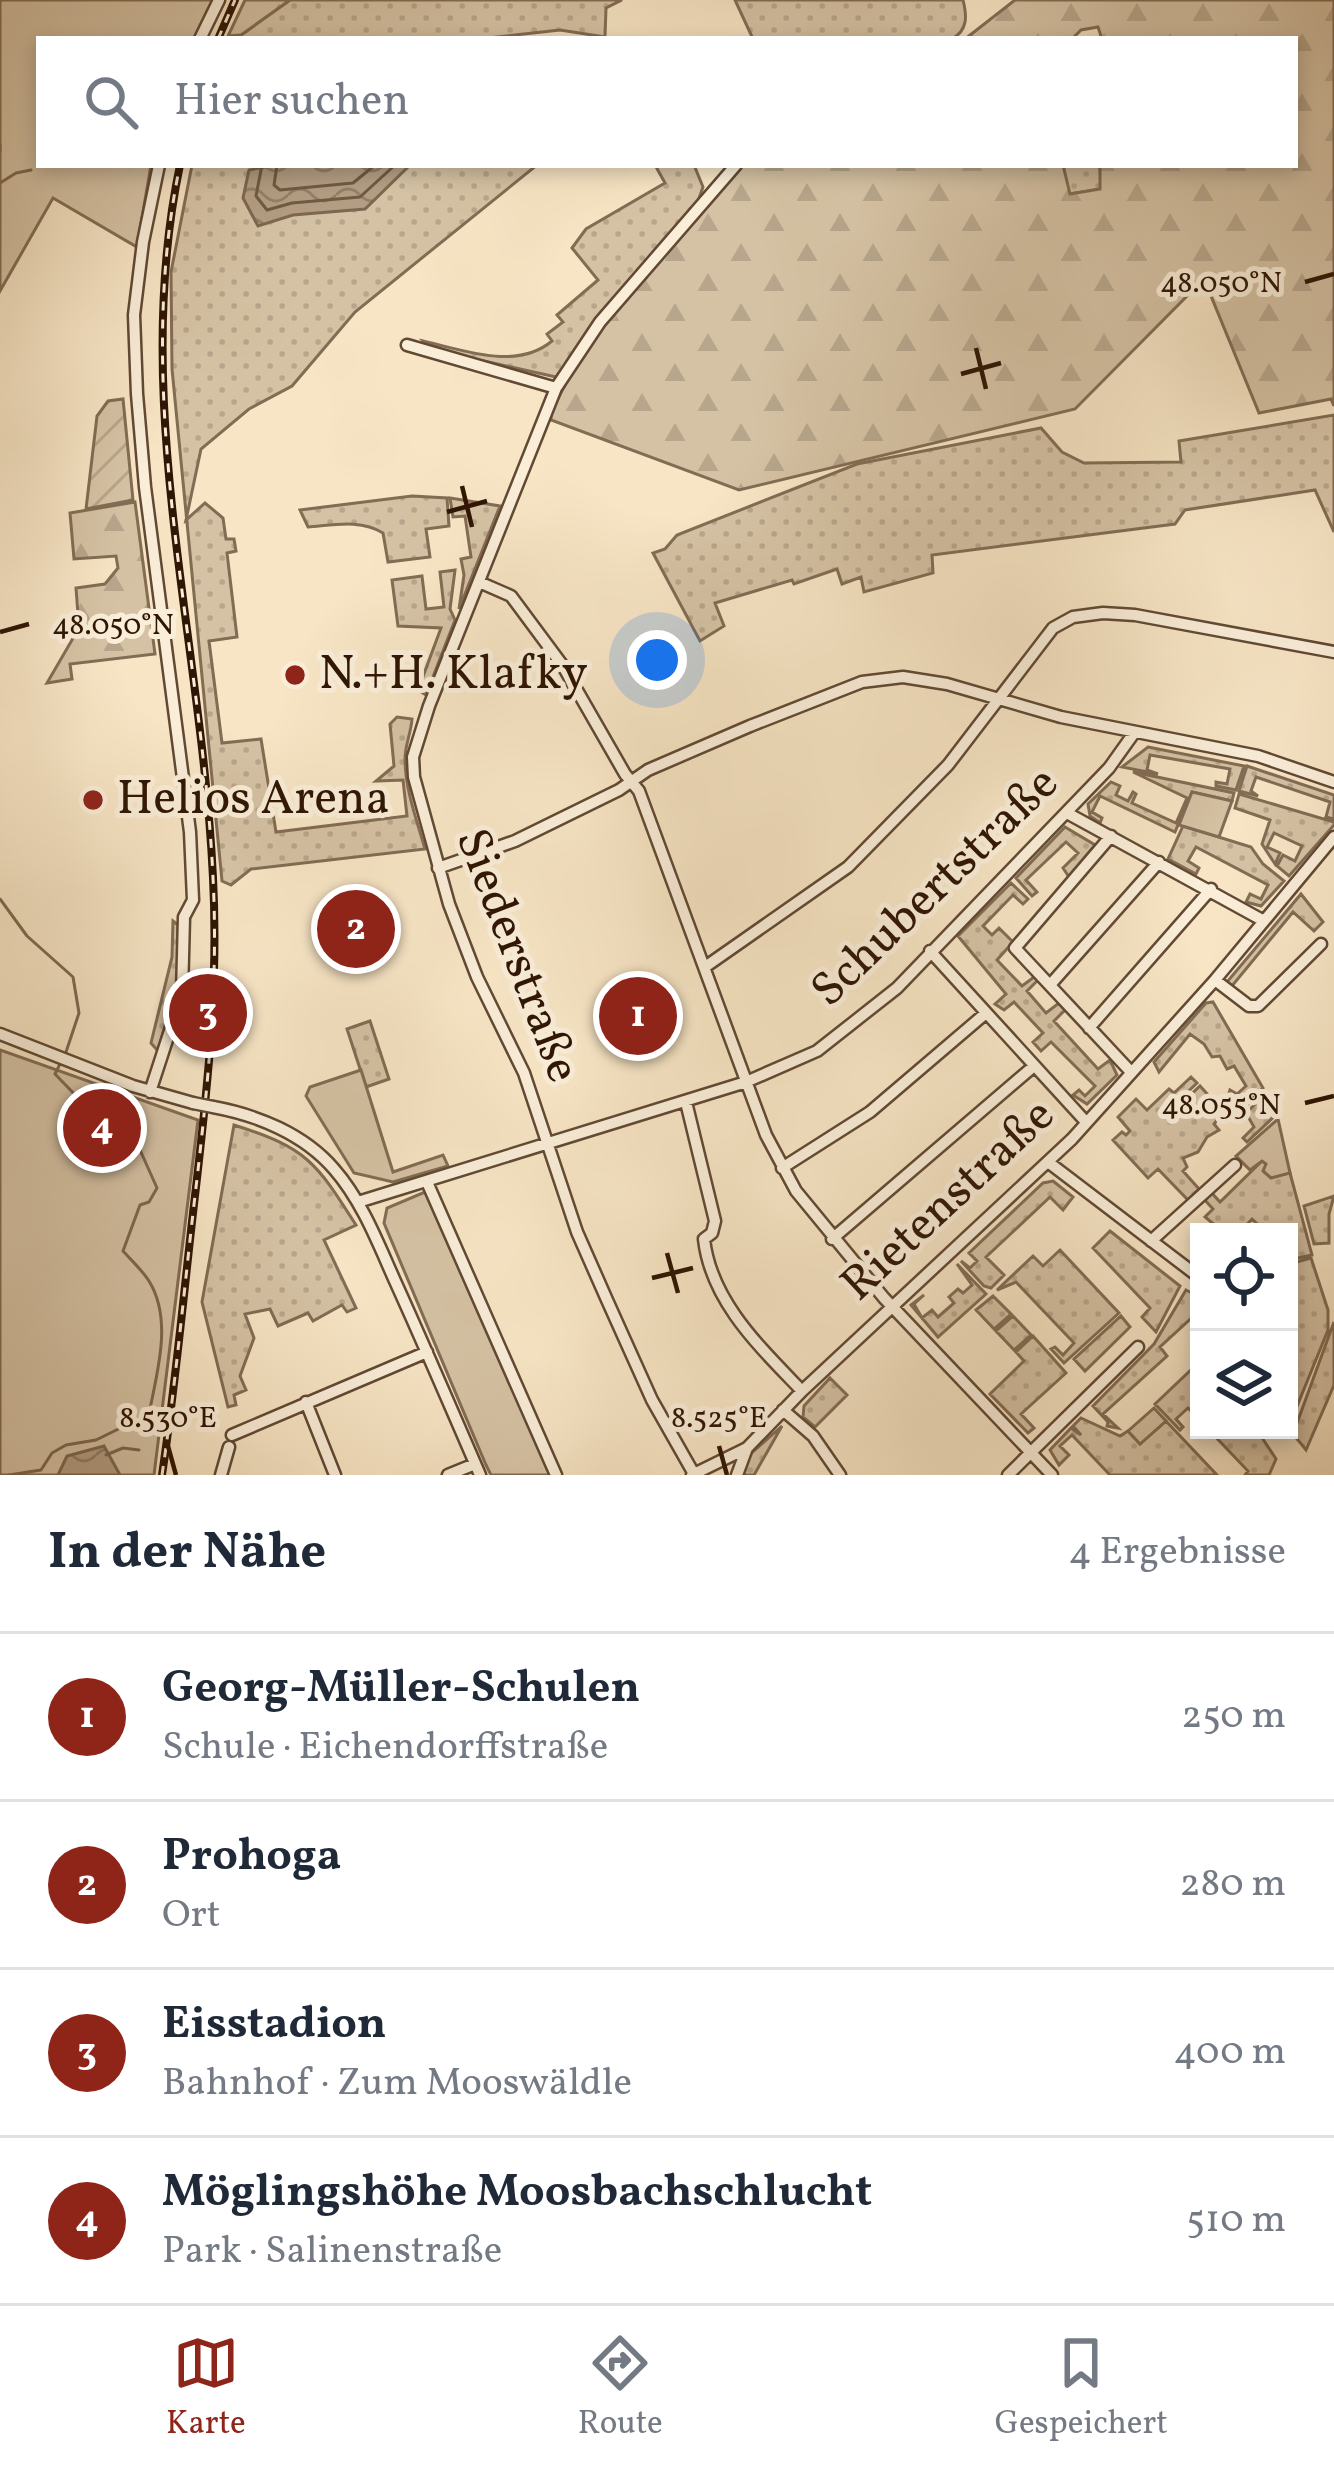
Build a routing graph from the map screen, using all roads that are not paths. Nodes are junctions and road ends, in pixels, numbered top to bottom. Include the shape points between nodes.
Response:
1 (219, 0) edge
2 (201, 36) edge
3 (158, 168) edge
4 (733, 168) edge
5 (407, 345) dead end
6 (556, 388) junction
7 (479, 582) junction
8 (1334, 652) edge
9 (999, 702) junction
10 (1135, 733) junction
11 (632, 781) junction
12 (1334, 782) edge
13 (1067, 813) junction
14 (1111, 836) junction
15 (1334, 837) edge
16 (1159, 862) junction
17 (438, 868) junction
18 (1210, 889) junction
19 (1264, 921) junction
20 (1321, 944) dead end
21 (930, 951) junction
22 (705, 968) junction
23 (1214, 980) junction
24 (1049, 985) junction
25 (986, 1013) junction
26 (1089, 1028) junction
27 (0, 1034) edge
28 (1034, 1066) junction
29 (1131, 1072) junction
30 (746, 1082) junction
31 (150, 1092) junction
32 (686, 1102) junction
33 (1086, 1122) junction
34 (548, 1142) junction
35 (1048, 1162) junction
36 (1235, 1165) dead end
37 (782, 1168) junction
38 (427, 1182) junction
39 (358, 1202) junction
40 (832, 1239) junction
41 (1151, 1241) junction
42 (1190, 1270) edge
43 (890, 1305) junction
44 (1138, 1347) dead end
45 (427, 1352) junction
46 (802, 1391) junction
47 (306, 1402) junction
48 (783, 1410) junction
49 (747, 1448) junction
50 (1032, 1453) junction
51 (478, 1470) edge
52 (221, 1475) edge
53 (335, 1475) edge
54 (448, 1475) edge
55 (556, 1475) edge
56 (693, 1475) edge
57 (737, 1475) edge
58 (840, 1475) edge
59 (1008, 1475) edge
60 (1052, 1475) edge

1 - 2 street
3 - 31 street via 134,315 137,394 194,900 184,917 182,994
4 - 6 street, Siederstraße via 600,322
5 - 6 street
6 - 7 street, Siederstraße
7 - 11 street via 511,596
7 - 17 street, Siederstraße via 413,757
8 - 9 street via 1136,615 1073,616 1052,628
9 - 10 street
9 - 11 street via 902,677 862,682
9 - 22 street via 848,867
10 - 12 street via 1250,754
10 - 13 street, Schubertstraße
11 - 17 street via 515,841
11 - 22 street
13 - 14 street
13 - 21 street, Schubertstraße
14 - 16 street
14 - 24 street via 1015,948
15 - 19 street, Rietenstraße
16 - 18 street
16 - 24 street
17 - 34 street, Siederstraße
18 - 19 street
18 - 26 street
19 - 23 street, Rietenstraße
20 - 23 street via 1258,1006
21 - 25 street
21 - 30 street, Schubertstraße via 817,1051
22 - 30 street
23 - 29 street, Rietenstraße
24 - 26 street
25 - 28 street
25 - 37 street via 869,1112
26 - 29 street
27 - 31 street
28 - 33 street
28 - 40 street
29 - 33 street, Rietenstraße
30 - 32 street, Schubertstraße
30 - 37 street
31 - 39 street, bridge via 247,1114 311,1148
32 - 34 street, Schubertstraße
32 - 46 street via 715,1221 704,1239 711,1269 735,1317
33 - 35 street, Rietenstraße
34 - 38 street, Schubertstraße
34 - 56 street, Siederstraße via 607,1300
35 - 41 street
35 - 43 street, Rietenstraße
36 - 41 street
37 - 40 street
38 - 39 street, Schubertstraße
38 - 55 street
39 - 45 street
40 - 43 street
41 - 42 street
43 - 46 street, Rietenstraße
43 - 50 street
44 - 50 street
45 - 47 street
45 - 51 street
46 - 48 street, Rietenstraße
47 - 52 street via 231,1441
47 - 53 street
48 - 49 street, Rietenstraße
48 - 58 street
49 - 56 street
49 - 57 street, Rietenstraße
50 - 59 street
50 - 60 street
51 - 54 street

